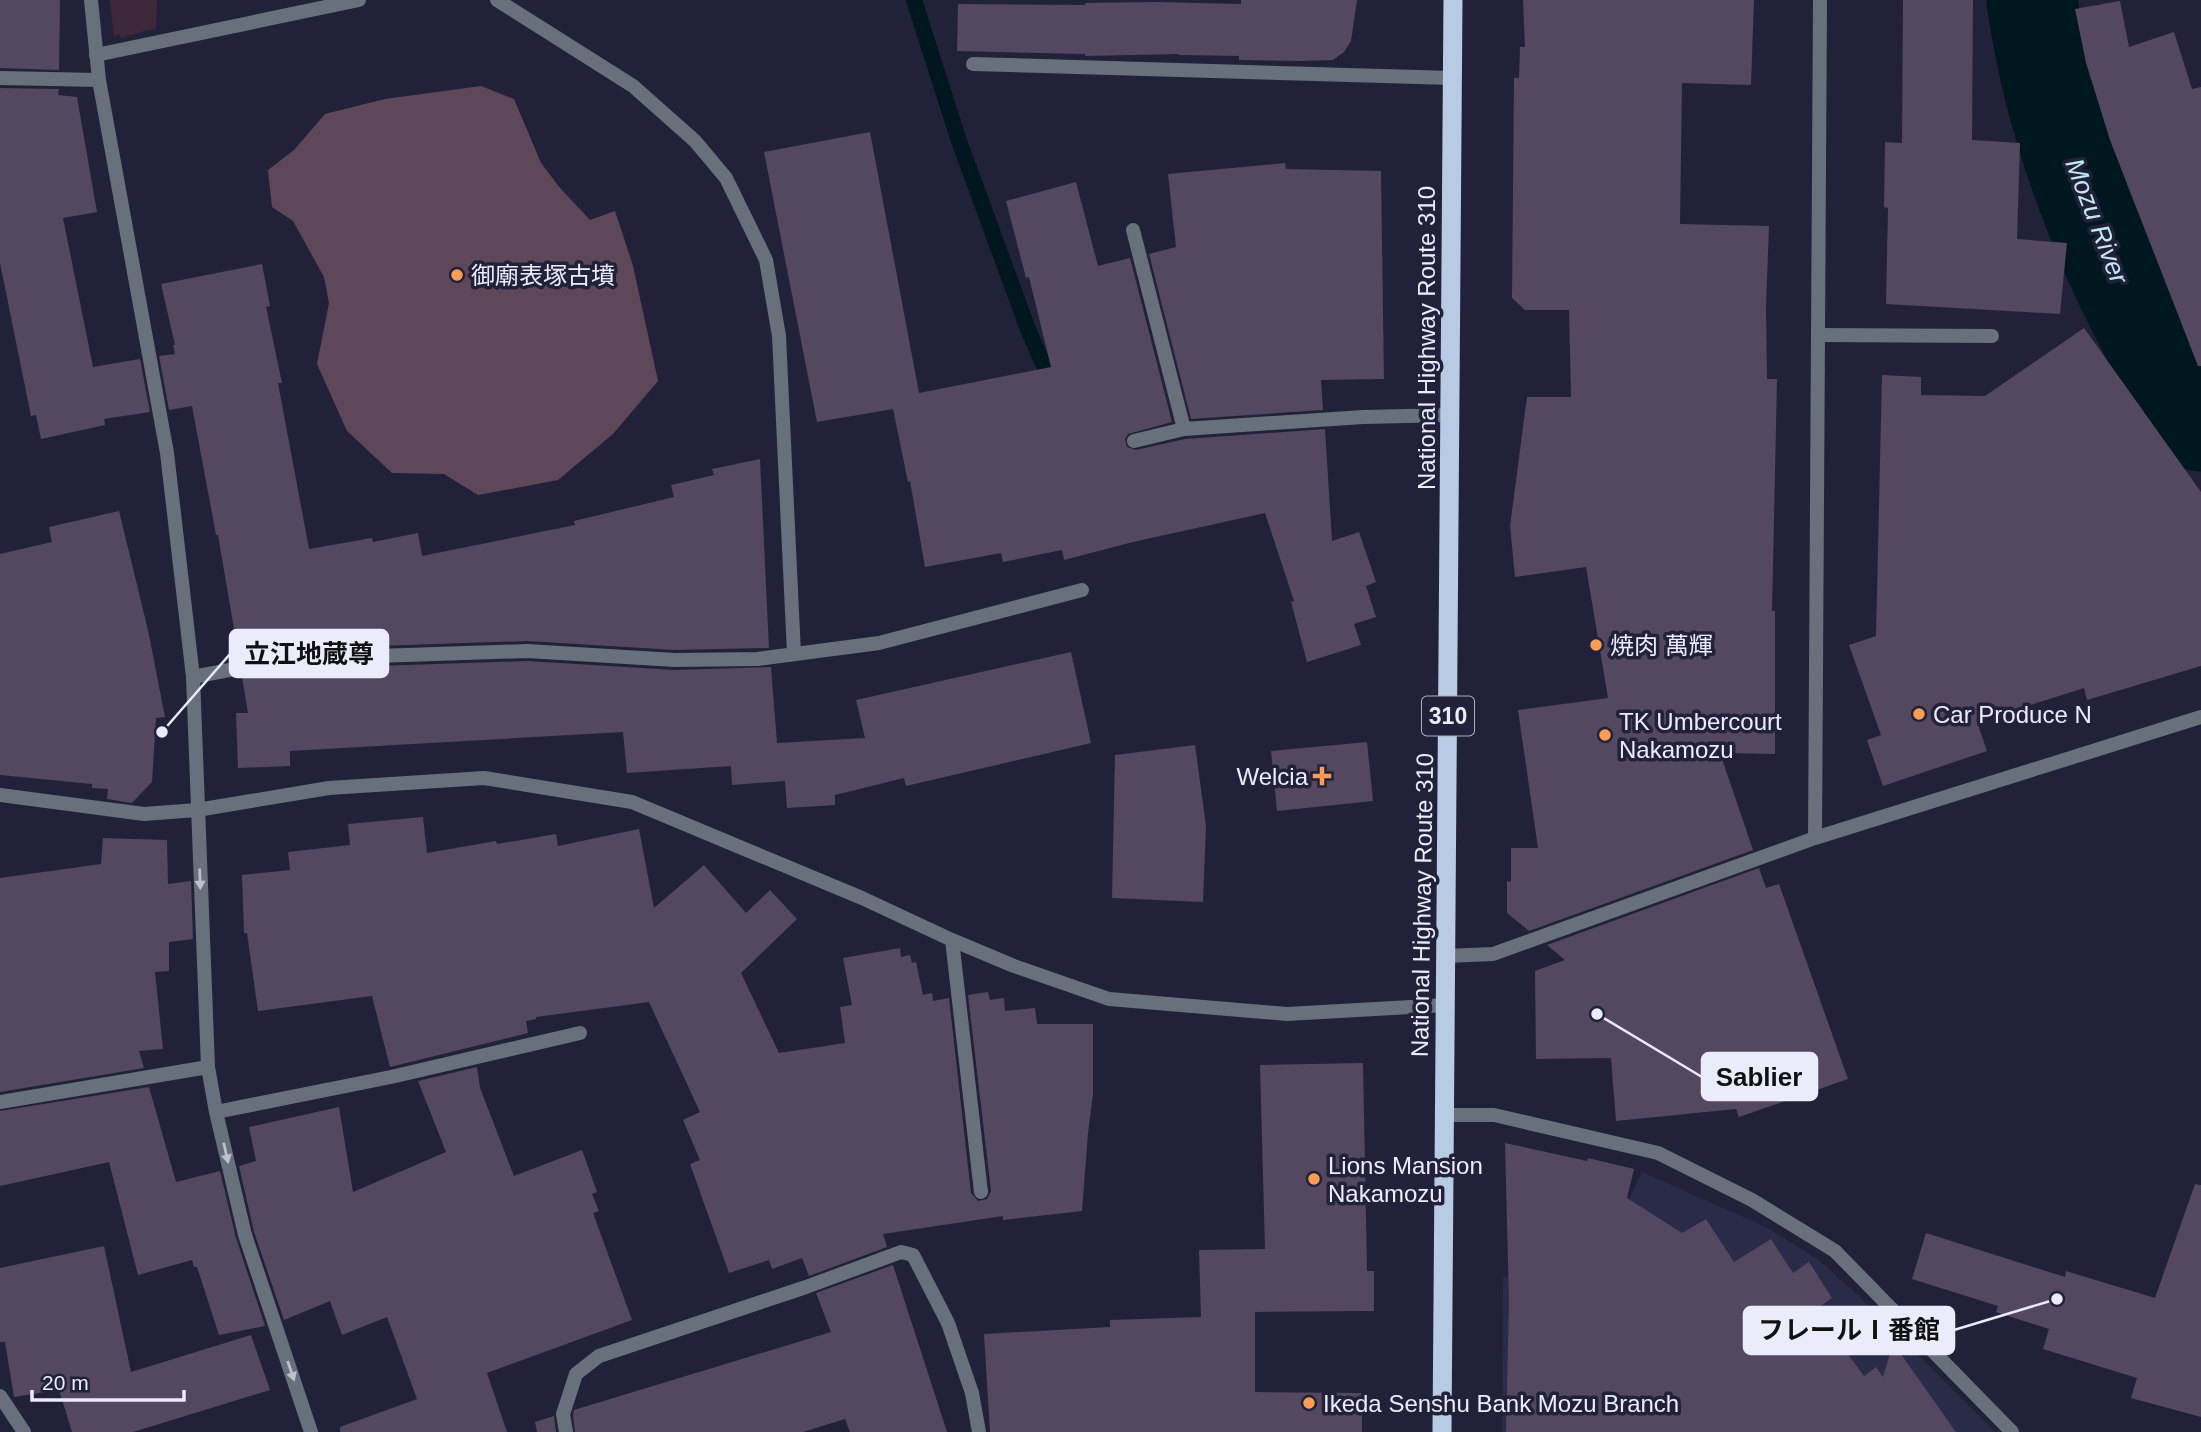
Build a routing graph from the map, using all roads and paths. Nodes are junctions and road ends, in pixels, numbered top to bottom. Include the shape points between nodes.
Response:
1 (91, 0) edge
2 (359, 0) edge
3 (497, 0) edge
4 (1453, 0) edge
5 (1821, 0) edge
6 (96, 55) junction
7 (973, 64) dead end
8 (0, 78) edge
9 (1452, 78) junction
10 (99, 80) junction
11 (1133, 230) dead end
12 (1818, 335) junction
13 (1992, 336) dead end
14 (1451, 415) junction
15 (1184, 429) junction
16 (1135, 441) dead end
17 (1082, 590) dead end
18 (794, 654) junction
19 (193, 677) junction
20 (2201, 717) edge
21 (0, 795) edge
22 (197, 810) junction
23 (1815, 838) junction
24 (952, 940) junction
25 (1446, 956) junction
26 (1446, 1005) junction
27 (580, 1032) dead end
28 (208, 1067) junction
29 (0, 1102) edge
30 (216, 1112) junction
31 (1445, 1115) junction
32 (981, 1192) dead end
33 (0, 1396) edge
34 (24, 1432) edge
35 (311, 1432) edge
36 (566, 1432) edge
37 (979, 1432) edge
38 (1442, 1432) edge
39 (2012, 1432) edge

1 - 6 street
2 - 6 street
3 - 18 street via 633,86 695,141 726,178 766,260 779,336
4 - 9 highway, National Highway Route 310 / 310
5 - 12 street
6 - 10 street
7 - 9 street
8 - 10 street
9 - 14 highway, National Highway Route 310 / 310
10 - 19 street via 167,453
11 - 15 street
12 - 13 street
12 - 23 street
14 - 15 street
14 - 25 highway, National Highway Route 310 / 310
15 - 16 street
17 - 18 street via 879,643
18 - 19 street via 675,660 527,650 287,659
19 - 22 street
20 - 23 street
21 - 22 street via 144,814
22 - 24 street via 329,788 484,778 632,802
22 -> 28 street
23 - 25 street via 1493,954
24 - 26 street via 1109,999 1287,1014
24 - 32 street
25 - 26 highway, National Highway Route 310 / 310
26 - 31 highway, National Highway Route 310 / 310
27 - 30 street
28 - 29 street
28 - 30 street
30 -> 35 street via 245,1235
31 - 38 highway, National Highway Route 310 / 310
31 - 39 street via 1494,1115 1658,1153 1752,1200 1835,1251
33 - 34 street
36 - 37 street via 564,1413 576,1374 599,1356 901,1252 913,1255 948,1323 972,1393

